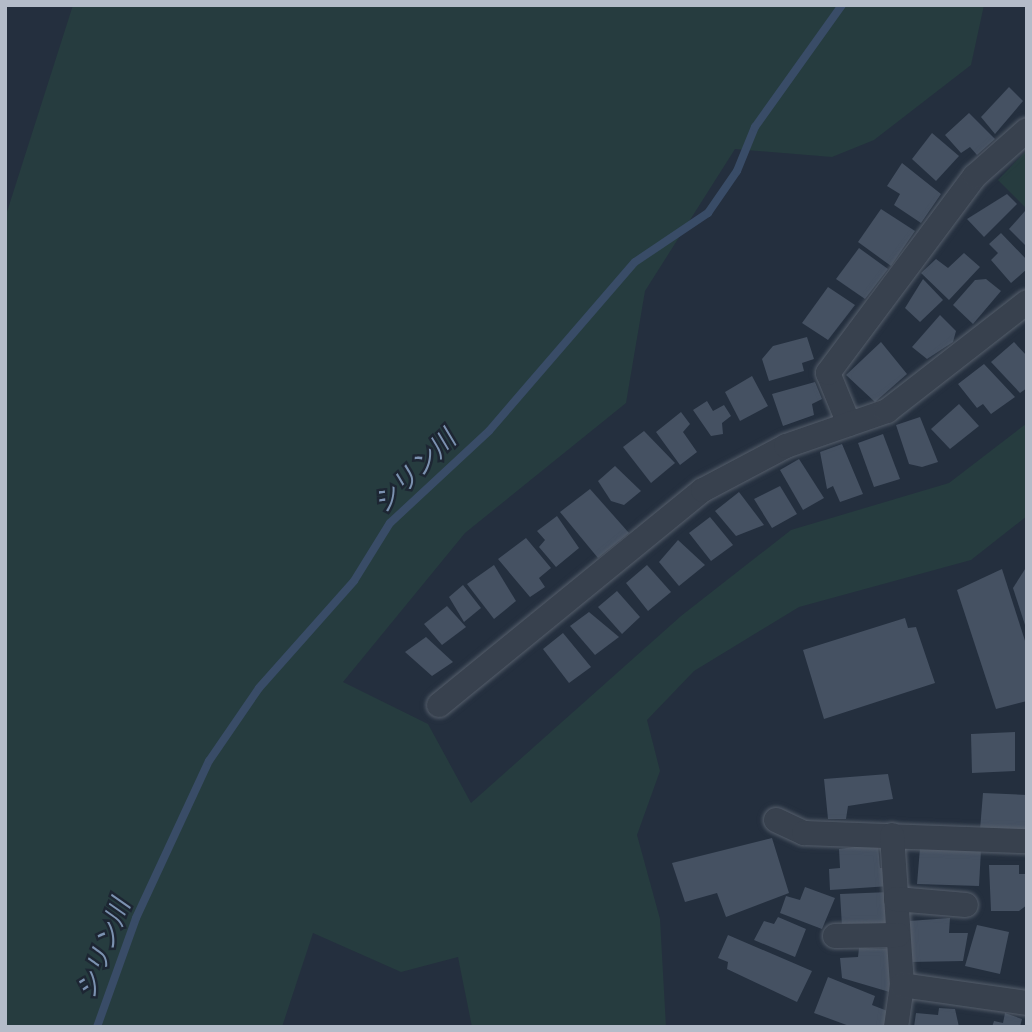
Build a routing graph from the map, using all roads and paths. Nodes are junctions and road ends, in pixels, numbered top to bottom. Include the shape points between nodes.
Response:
1 (1027, 130) edge
2 (1027, 302) edge
3 (849, 424) junction
4 (439, 705) dead end
5 (776, 820) dead end
6 (892, 835) junction
7 (1027, 841) edge
8 (896, 899) junction
9 (966, 905) dead end
10 (898, 934) junction
11 (835, 936) dead end
12 (902, 985) junction
13 (1027, 1003) edge
14 (896, 1027) edge

1 - 3 street via 975,176 828,373
2 - 3 street via 887,411
3 - 4 street via 786,446 703,490
5 - 6 street via 804,833
6 - 7 street
6 - 8 street
8 - 9 street
8 - 10 street
10 - 11 street
10 - 12 street
12 - 13 street
12 - 14 street

